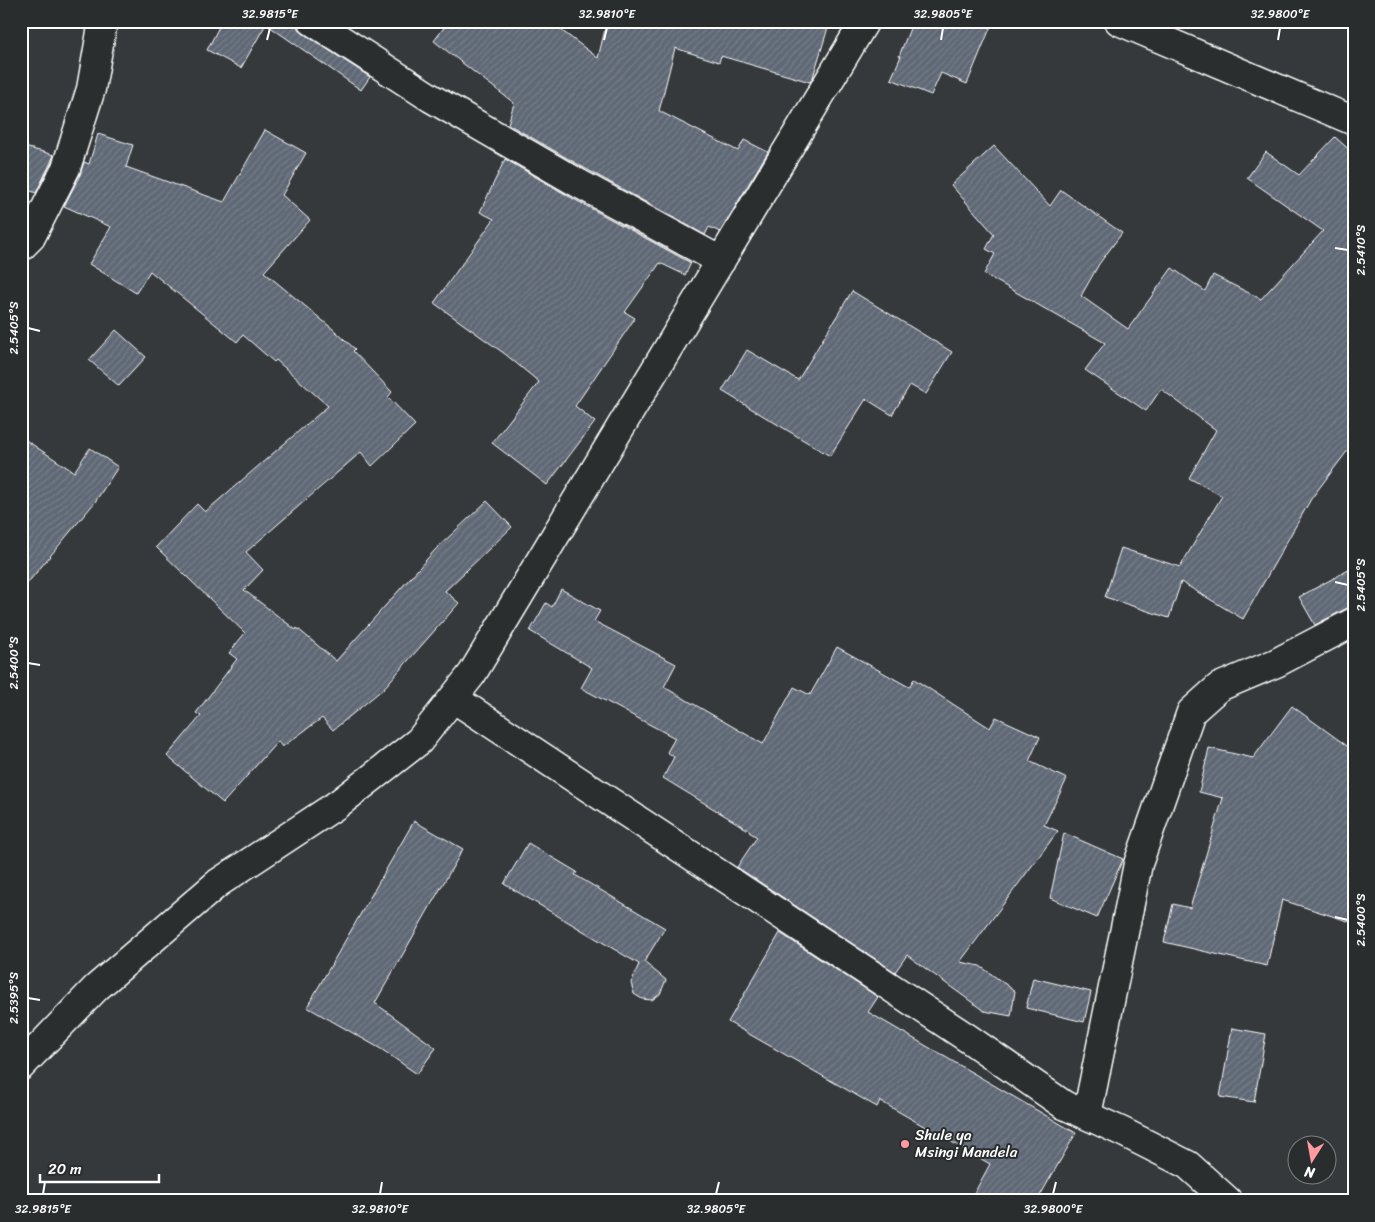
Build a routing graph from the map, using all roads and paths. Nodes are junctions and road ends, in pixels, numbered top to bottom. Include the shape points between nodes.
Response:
1 (103, 21) edge
2 (312, 21) edge
3 (865, 21) edge
4 (1119, 21) edge
5 (1354, 121) edge
6 (21, 248) edge
7 (721, 261) junction
8 (1354, 622) edge
9 (453, 698) junction
10 (21, 1066) edge
11 (1087, 1115) junction
12 (1228, 1201) edge

1 - 6 street via 91,89 66,168 31,236
2 - 7 street via 430,98 578,184
3 - 7 street
4 - 5 street
7 - 9 street via 472,674
8 - 11 street via 1276,663 1219,687 1191,712 1138,864
9 - 10 street via 412,747 338,804 218,883 96,988
9 - 11 street via 1064,1105
11 - 12 street via 1188,1165

